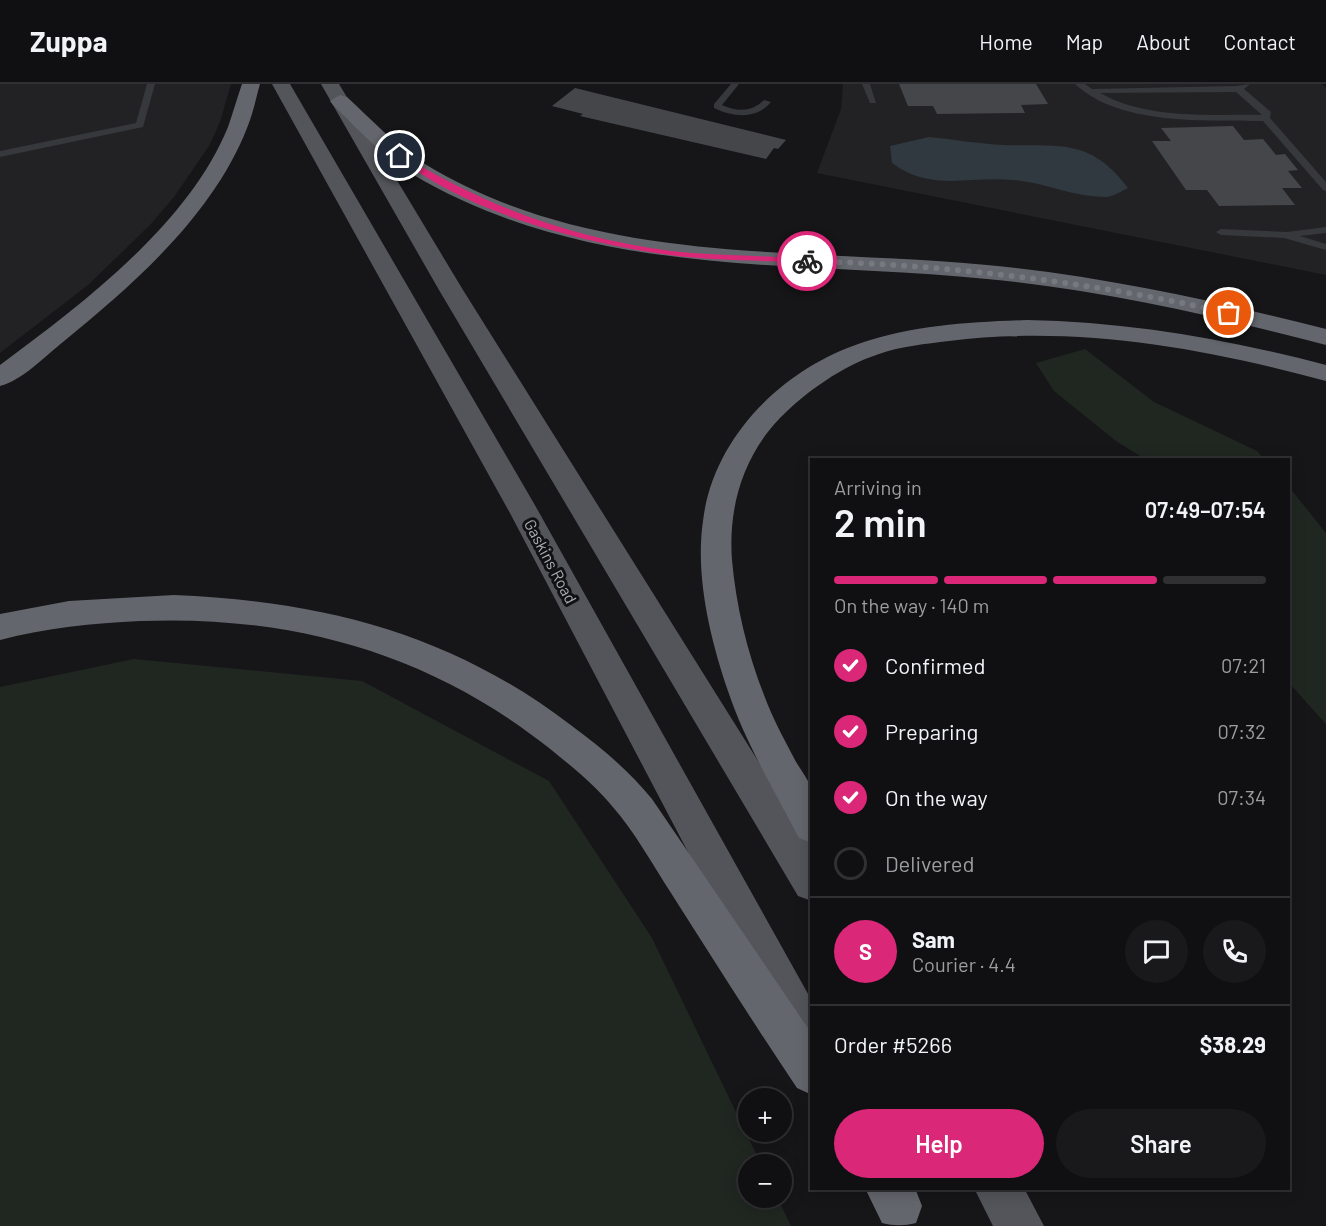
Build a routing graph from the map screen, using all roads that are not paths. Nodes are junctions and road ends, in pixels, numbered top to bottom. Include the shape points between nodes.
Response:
1 (151, 84) edge
2 (251, 84) edge
3 (281, 84) edge
4 (735, 84) edge
5 (866, 84) edge
6 (1079, 84) edge
7 (1226, 84) edge
8 (1242, 86) edge
9 (1090, 91) junction
10 (335, 93) edge
11 (873, 101) dead end
12 (767, 102) dead end
13 (1265, 118) junction
14 (0, 154) edge
15 (1326, 188) edge
16 (1326, 230) edge
17 (1221, 232) dead end
18 (1286, 235) junction
19 (1326, 247) edge
20 (1326, 337) edge
21 (1326, 373) edge
22 (0, 378) edge
23 (0, 627) edge
24 (810, 822) edge
25 (810, 880) edge
26 (810, 1039) edge
27 (810, 1070) edge
28 (998, 1190) edge
29 (1020, 1226) edge

1 - 14 lane via 140,125
2 - 22 highway via 230,141 186,212 97,301
3 - 26 main road, Gaskins Road via 520,504
4 - 12 lane via 717,106 744,114 756,112
5 - 11 lane
6 - 9 lane
7 - 8 lane
8 - 9 lane
8 - 13 lane via 1268,114
9 - 13 lane via 1143,112
10 - 20 highway via 400,156 428,174 482,202 568,232 682,254 943,268 1062,282 1190,304
10 - 25 main road
13 - 15 lane
16 - 18 lane
17 - 18 lane
18 - 19 lane
21 - 24 highway via 1239,351 1155,337 1089,330 977,329 908,339 863,351 789,393 762,418 737,455 721,500 717,562 730,637 752,709
23 - 27 highway via 86,612 145,607 272,612 326,622 387,640 477,679 546,722 631,801
28 - 29 main road

